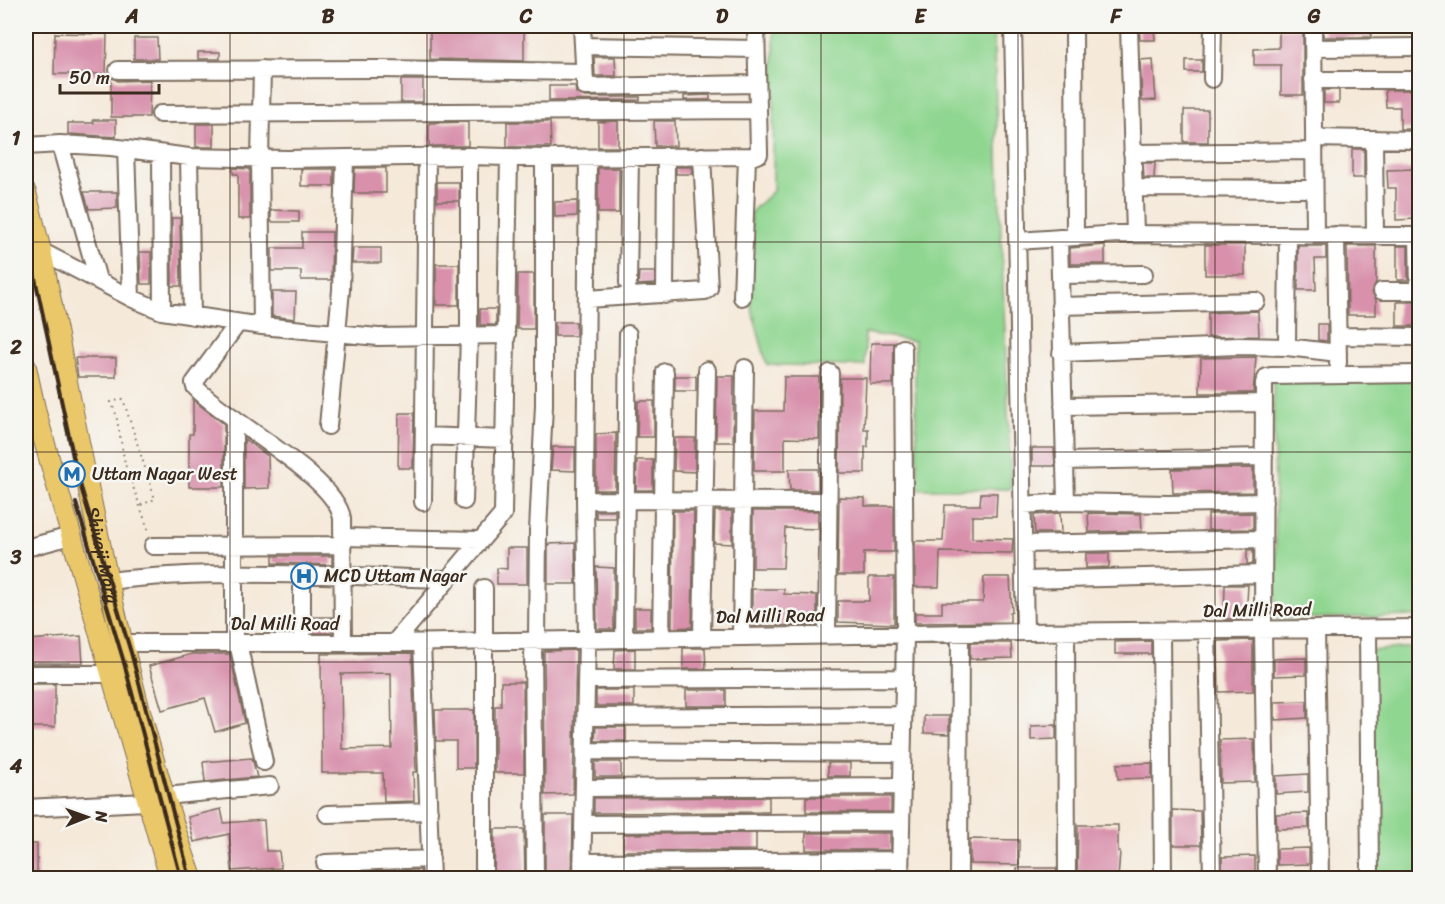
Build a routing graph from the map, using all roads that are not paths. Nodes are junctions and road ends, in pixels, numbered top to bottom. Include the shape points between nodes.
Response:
1 (582, 26) edge
2 (756, 26) edge
3 (1013, 26) edge
4 (1074, 26) edge
5 (1129, 26) edge
6 (1213, 26) edge
7 (1313, 26) edge
8 (583, 45) junction
9 (1419, 47) edge
10 (1313, 48) junction
11 (756, 49) junction
12 (262, 69) junction
13 (118, 70) dead end
14 (1212, 79) dead end
15 (585, 80) junction
16 (1313, 80) junction
17 (1419, 81) edge
18 (756, 84) junction
19 (758, 110) junction
20 (586, 111) junction
21 (261, 112) junction
22 (160, 114) dead end
23 (1374, 139) junction
24 (1419, 140) edge
25 (60, 144) junction
26 (1314, 144) junction
27 (26, 146) edge
28 (126, 149) junction
29 (1132, 153) junction
30 (160, 154) junction
31 (427, 156) junction
32 (469, 156) junction
33 (666, 156) junction
34 (702, 156) junction
35 (189, 157) junction
36 (509, 157) junction
37 (630, 157) junction
38 (747, 157) junction
39 (260, 158) junction
40 (345, 158) junction
41 (544, 158) junction
42 (588, 158) junction
43 (1133, 188) junction
44 (1314, 189) junction
45 (26, 193) edge
46 (1134, 234) junction
47 (1288, 235) junction
48 (1315, 235) junction
49 (1336, 235) junction
50 (1375, 236) junction
51 (1419, 236) edge
52 (1067, 238) junction
53 (1018, 241) junction
54 (41, 252) junction
55 (1144, 274) dead end
56 (1060, 275) junction
57 (98, 280) junction
58 (628, 282) dead end
59 (1382, 291) dead end
60 (1419, 291) edge
61 (665, 295) junction
62 (742, 297) dead end
63 (131, 298) junction
64 (587, 299) junction
65 (1256, 301) dead end
66 (1060, 306) junction
67 (162, 311) junction
68 (192, 316) junction
69 (238, 323) junction
70 (262, 326) junction
71 (339, 334) junction
72 (628, 334) dead end
73 (469, 335) junction
74 (507, 335) junction
75 (425, 337) junction
76 (1419, 337) edge
77 (1338, 345) junction
78 (1287, 347) junction
79 (903, 348) dead end
80 (1061, 353) junction
81 (26, 367) edge
82 (745, 368) dead end
83 (707, 370) dead end
84 (665, 372) dead end
85 (830, 373) dead end
86 (1419, 374) edge
87 (1337, 375) junction
88 (1264, 403) junction
89 (1063, 406) junction
90 (234, 418) junction
91 (328, 426) dead end
92 (424, 436) junction
93 (466, 437) junction
94 (505, 439) junction
95 (1264, 457) junction
96 (1064, 461) junction
97 (585, 500) junction
98 (705, 500) junction
99 (464, 501) dead end
100 (624, 501) junction
101 (664, 501) junction
102 (743, 501) junction
103 (828, 501) junction
104 (423, 502) dead end
105 (1066, 502) junction
106 (1264, 502) junction
107 (1023, 505) junction
108 (71, 536) junction
109 (1263, 539) junction
110 (480, 540) junction
111 (343, 541) junction
112 (1024, 544) junction
113 (235, 545) junction
114 (153, 546) road end
115 (26, 548) edge
116 (1263, 574) junction
117 (234, 575) junction
118 (302, 576) junction
119 (343, 576) junction
120 (447, 579) junction
121 (1025, 580) junction
122 (109, 581) junction
123 (484, 588) dead end
124 (1419, 628) edge
125 (1316, 629) junction
126 (1368, 629) junction
127 (1208, 630) junction
128 (1263, 630) junction
129 (1161, 631) junction
130 (1025, 632) junction
131 (1066, 632) junction
132 (960, 633) junction
133 (905, 634) junction
134 (826, 635) junction
135 (741, 636) junction
136 (702, 637) junction
137 (661, 638) junction
138 (587, 639) junction
139 (624, 639) junction
140 (535, 640) junction
141 (483, 642) junction
142 (122, 643) junction
143 (236, 643) junction
144 (302, 643) junction
145 (343, 643) junction
146 (394, 643) junction
147 (422, 645) junction
148 (26, 674) edge
149 (111, 674) junction
150 (904, 678) junction
151 (586, 680) junction
152 (903, 715) junction
153 (586, 717) junction
154 (585, 751) junction
155 (903, 753) junction
156 (264, 762) dead end
157 (270, 786) dead end
158 (902, 786) junction
159 (584, 788) junction
160 (156, 799) junction
161 (26, 808) edge
162 (429, 811) junction
163 (327, 814) dead end
164 (901, 822) junction
165 (583, 824) junction
166 (431, 859) junction
167 (900, 860) junction
168 (325, 863) dead end
169 (582, 870) edge
170 (170, 879) edge
171 (192, 879) edge
172 (432, 879) edge
173 (484, 879) edge
174 (535, 879) edge
175 (900, 879) edge
176 (959, 879) edge
177 (1067, 879) edge
178 (1163, 879) edge
179 (1212, 879) edge
180 (1268, 879) edge
181 (1320, 879) edge
182 (1371, 879) edge

1 - 8 street
2 - 11 street
3 - 53 street
4 - 52 street
5 - 29 street
6 - 14 street
7 - 10 street
8 - 11 street
8 - 15 street
9 - 10 street
10 - 16 street
11 - 18 street
12 - 13 street
12 - 15 street
12 - 21 street
15 - 18 street
15 - 20 street
16 - 17 street
16 - 26 street
18 - 19 street
19 - 20 street
19 - 38 street via 759,151
20 - 21 street
21 - 22 street
21 - 39 street
23 - 24 street
23 - 26 street
23 - 50 street
25 - 27 street
25 - 28 street
25 - 57 street
26 - 29 street
26 - 44 street
28 - 30 street
28 - 63 street
29 - 43 street
30 - 35 street
30 - 67 street
31 - 32 street
31 - 40 street
31 - 75 street
32 - 36 street
32 - 73 street
33 - 34 street
33 - 37 street
33 - 61 street
34 - 38 street
34 - 61 street via 709,288
35 - 39 street
35 - 68 street
36 - 41 street
36 - 74 street
37 - 42 street
37 - 58 street
38 - 62 street
39 - 40 street
39 - 70 street
40 - 71 street
41 - 42 street
41 - 140 street via 544,405
42 - 64 street
43 - 44 street
43 - 46 street
44 - 48 street
45 - 54 main road, Shivaji Marg
46 - 47 street
46 - 52 street
47 - 48 street
47 - 78 street
48 - 49 street
49 - 50 street
49 - 77 street
50 - 51 street
51 - 60 street
52 - 53 street
52 - 56 street
53 - 107 street
54 - 57 street
54 - 122 main road, Shivaji Marg
55 - 56 street
56 - 66 street
57 - 63 street
59 - 60 street
61 - 64 street
63 - 67 street
64 - 97 street
65 - 66 street
66 - 80 street
67 - 68 street
68 - 69 street
69 - 70 street
69 - 90 street via 194,383
70 - 71 street
71 - 75 street
71 - 91 street
72 - 100 street
73 - 74 street
73 - 75 street
73 - 93 street
74 - 94 street
75 - 92 street
76 - 77 street
77 - 78 street
77 - 87 street
78 - 80 street
79 - 133 street
80 - 89 street
81 - 108 main road, Shivaji Marg
82 - 102 street
83 - 98 street
84 - 101 street
85 - 103 street
86 - 87 street
87 - 88 street via 1267,377
88 - 89 street
88 - 95 street
89 - 96 street
90 - 111 street via 330,494 341,511
90 - 113 street
92 - 93 street
92 - 104 street
93 - 94 street
93 - 99 street
94 - 110 street via 503,514
95 - 96 street
95 - 106 street
96 - 105 street
97 - 100 street
97 - 138 street
98 - 101 street
98 - 102 street
98 - 136 street
100 - 101 street
100 - 139 street
101 - 137 street
102 - 103 street
102 - 135 street
103 - 134 street
105 - 106 street
105 - 107 street
106 - 109 street
107 - 112 street
108 - 115 street
108 - 149 main road, Shivaji Marg
109 - 112 street
109 - 116 street
110 - 111 street
110 - 120 street
111 - 113 street
111 - 119 street
112 - 121 street
113 - 114 street
113 - 117 street
116 - 121 street
116 - 128 street
117 - 118 street
117 - 122 street via 159,575
117 - 143 street
118 - 119 street
118 - 144 street
119 - 120 street
119 - 145 street
120 - 146 street
121 - 130 street
122 - 142 main road, Shivaji Marg
123 - 141 street
124 - 126 street, Dal Milli Road
125 - 126 street, Dal Milli Road
125 - 128 street, Dal Milli Road
125 - 181 street
126 - 182 street
127 - 128 street, Dal Milli Road
127 - 129 street, Dal Milli Road
127 - 179 street
128 - 180 street
129 - 131 street, Dal Milli Road
129 - 178 street
130 - 131 street, Dal Milli Road
130 - 132 street, Dal Milli Road
131 - 177 street
132 - 133 street, Dal Milli Road
132 - 176 street
133 - 134 street, Dal Milli Road
133 - 150 street
134 - 135 street, Dal Milli Road
135 - 136 street, Dal Milli Road
136 - 137 street, Dal Milli Road
137 - 139 street, Dal Milli Road
138 - 139 street, Dal Milli Road
138 - 140 street, Dal Milli Road
138 - 151 street
140 - 141 street, Dal Milli Road
140 - 174 street
141 - 147 street, Dal Milli Road
141 - 173 street
142 - 143 street, Dal Milli Road
142 - 160 main road, Shivaji Marg
143 - 144 street, Dal Milli Road
143 - 156 street
144 - 145 street, Dal Milli Road
145 - 146 street, Dal Milli Road
146 - 147 street, Dal Milli Road
147 - 162 street
148 - 149 street
149 - 160 main road, Shivaji Marg
150 - 151 street
150 - 152 street
151 - 153 street
152 - 153 street
152 - 155 street
153 - 154 street
154 - 155 street
154 - 159 street
155 - 158 street
157 - 160 street
158 - 159 street
158 - 164 street
159 - 165 street
160 - 161 street
160 - 170 main road, Shivaji Marg
160 - 171 main road, Shivaji Marg via 170,817
162 - 163 street
162 - 166 street
164 - 165 street
164 - 167 street
165 - 169 street
166 - 168 street
166 - 172 street
167 - 169 street
167 - 175 street

